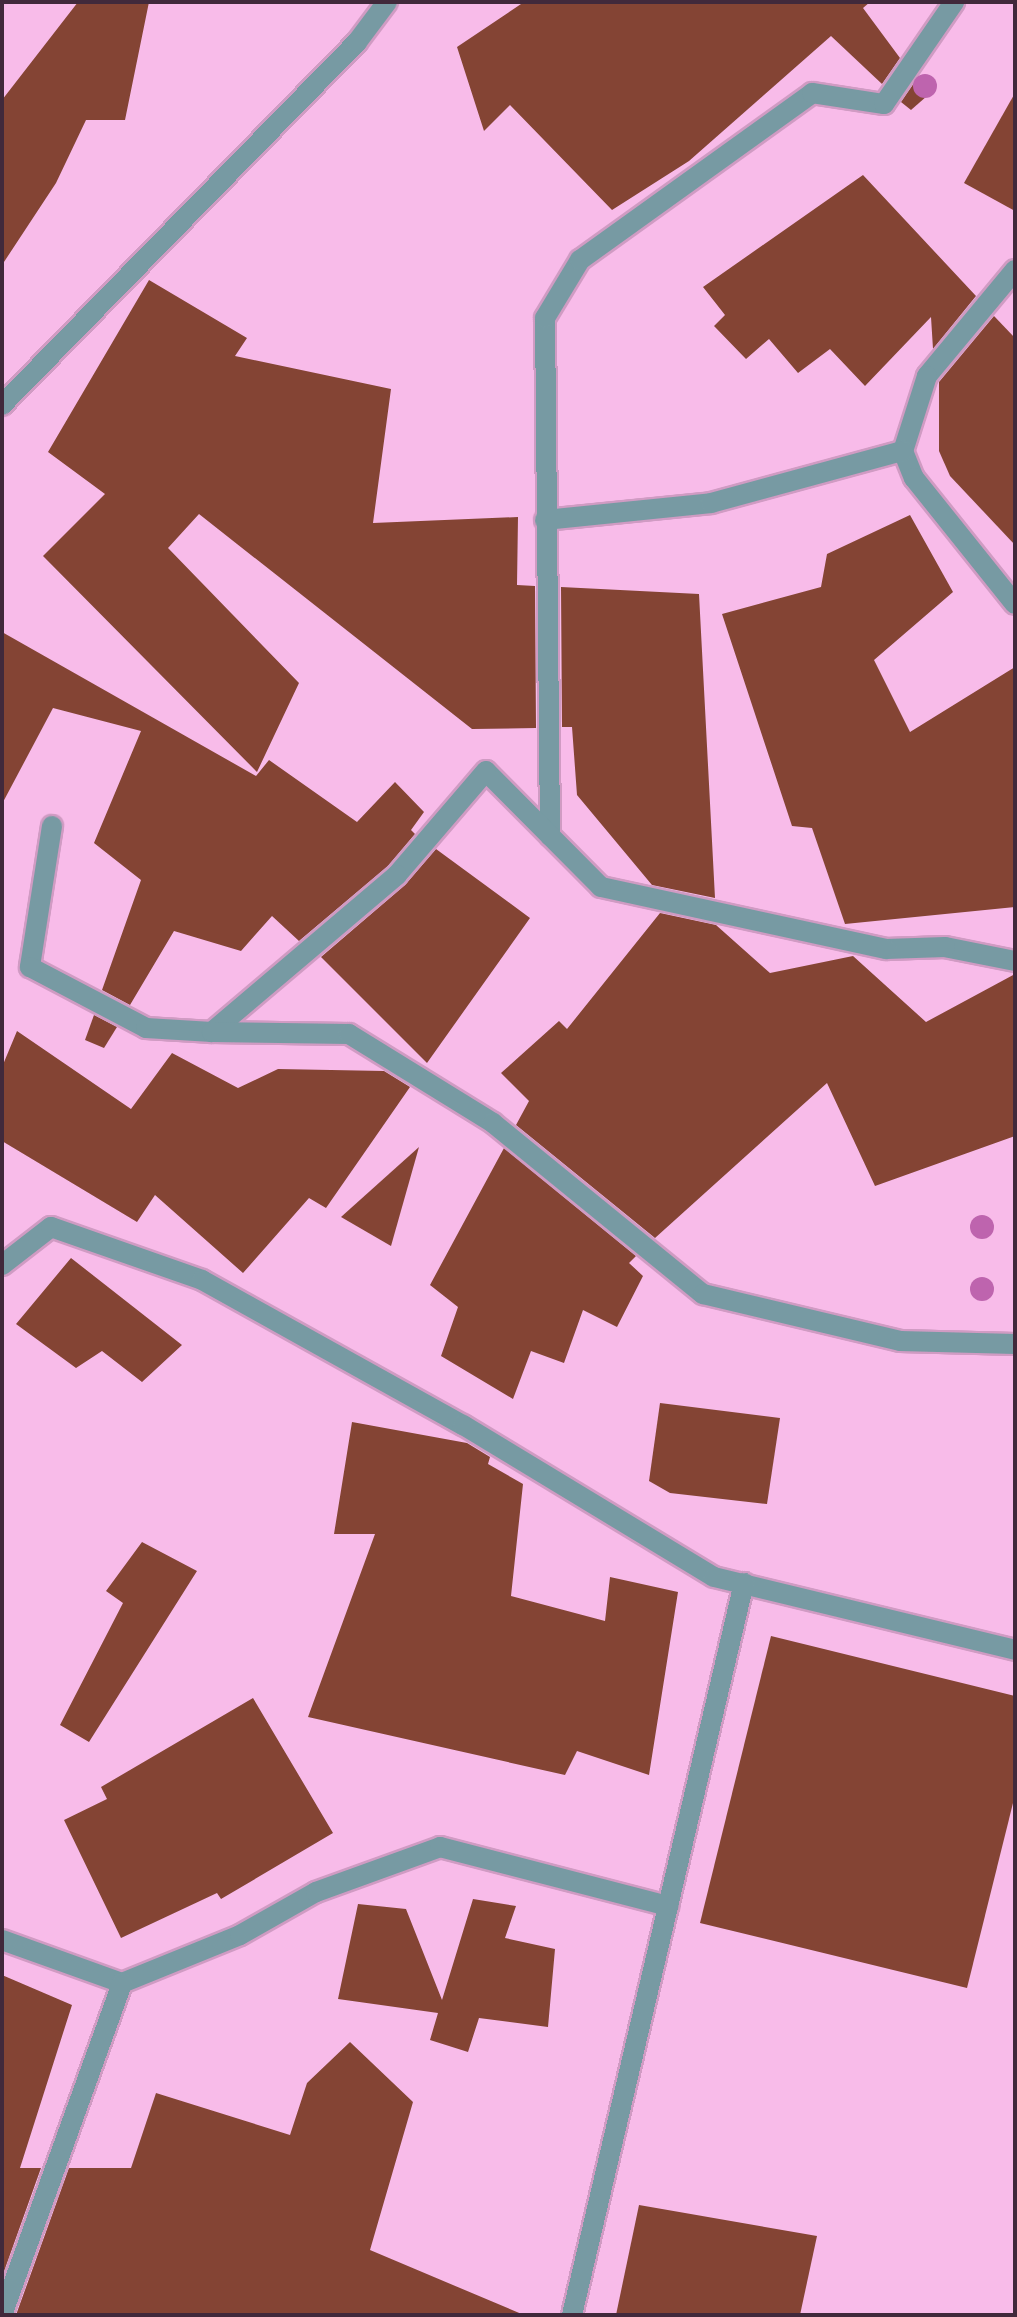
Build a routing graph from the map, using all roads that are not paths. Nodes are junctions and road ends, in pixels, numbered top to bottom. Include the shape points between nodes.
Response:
1 (387, 2) edge
2 (954, 2) edge
3 (1015, 270) edge
4 (5, 397) edge
5 (903, 451) junction
6 (545, 520) junction
7 (1015, 604) edge
8 (52, 826) dead end
9 (550, 836) junction
10 (1015, 961) edge
11 (212, 1032) junction
12 (2, 1265) edge
13 (1015, 1344) edge
14 (744, 1583) junction
15 (1015, 1650) edge
16 (668, 1906) junction
17 (2, 1940) edge
18 (122, 1983) junction
19 (2, 2315) edge
20 (572, 2315) edge

1 - 4 street via 357,42
2 - 6 street via 884,104 812,93 580,260 545,318
3 - 5 street via 927,376
5 - 6 street via 711,503
5 - 7 street via 914,478
6 - 9 street
8 - 11 street via 30,967 146,1028
9 - 10 street via 601,887 886,949 945,947
9 - 11 street via 486,771 397,875
11 - 13 street via 349,1034 493,1123 703,1294 900,1341
12 - 14 street via 51,1227 202,1280 463,1425 714,1577
14 - 15 street
14 - 16 street
16 - 18 street via 440,1847 316,1892 240,1935
16 - 20 street
17 - 18 street
18 - 19 street

